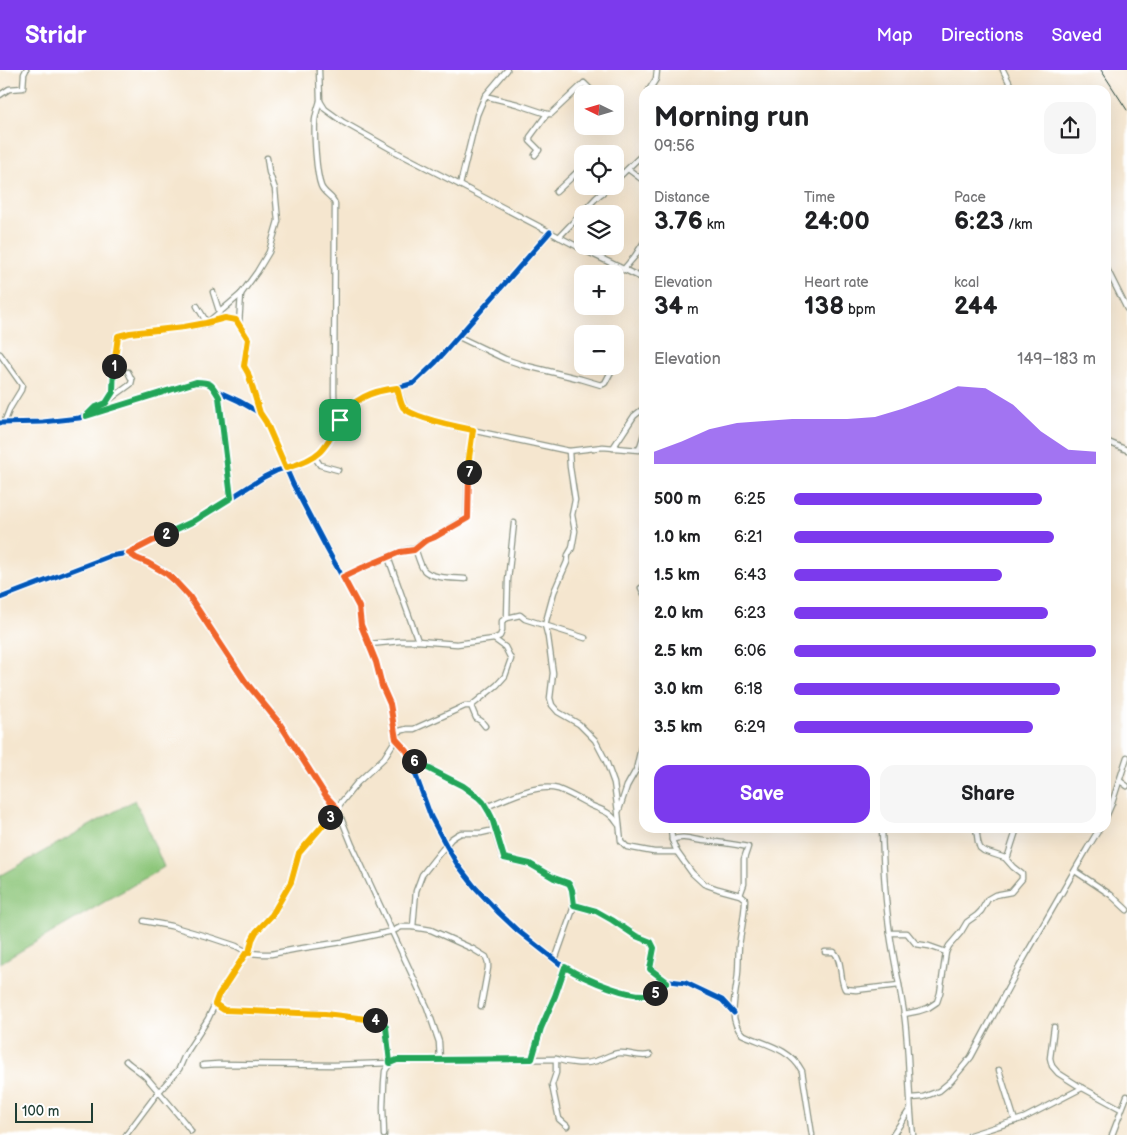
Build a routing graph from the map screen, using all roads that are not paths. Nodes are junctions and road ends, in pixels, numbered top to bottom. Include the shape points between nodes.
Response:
1 (26, 70) edge
2 (319, 70) edge
3 (507, 70) edge
4 (657, 70) edge
5 (1003, 70) edge
6 (652, 85) edge
7 (1010, 85) edge
8 (574, 92) edge
9 (0, 95) edge
10 (485, 96) junction
11 (320, 101) junction
12 (548, 114) junction
13 (535, 155) dead end
14 (639, 157) edge
15 (267, 158) dead end
16 (628, 169) junction
17 (624, 173) edge
18 (574, 175) edge
19 (639, 177) edge
20 (460, 185) junction
21 (556, 192) dead end
22 (600, 195) edge
23 (550, 232) junction
24 (559, 236) junction
25 (639, 250) edge
26 (614, 265) edge
27 (624, 270) joint
28 (639, 277) edge
29 (1111, 277) edge
30 (213, 292) dead end
31 (241, 294) junction
32 (197, 306) dead end
33 (1127, 309) edge
34 (219, 312) junction
35 (206, 323) junction
36 (239, 324) junction
37 (458, 337) junction
38 (0, 354) edge
39 (128, 372) dead end
40 (610, 375) edge
41 (397, 388) junction
42 (215, 390) junction
43 (106, 403) junction
44 (639, 412) edge
45 (260, 413) junction
46 (86, 416) junction
47 (340, 420) junction
48 (2, 423) edge
49 (473, 430) junction
50 (1111, 443) edge
51 (613, 448) junction
52 (569, 450) junction
53 (639, 450) edge
54 (1127, 450) edge
55 (314, 456) junction
56 (286, 468) junction
57 (338, 470) dead end
58 (231, 498) junction
59 (514, 523) dead end
60 (414, 550) junction
61 (129, 553) junction
62 (388, 557) junction
63 (343, 577) junction
64 (466, 579) dead end
65 (0, 598) edge
66 (506, 618) junction
67 (545, 625) junction
68 (494, 638) junction
69 (585, 638) dead end
70 (418, 640) junction
71 (370, 644) junction
72 (471, 706) junction
73 (485, 726) dead end
74 (396, 732) junction
75 (396, 739) junction
76 (639, 756) edge
77 (1127, 758) edge
78 (410, 759) junction
79 (1120, 781) junction
80 (1127, 786) edge
81 (1111, 805) edge
82 (486, 807) junction
83 (337, 808) junction
84 (618, 812) junction
85 (619, 824) junction
86 (494, 830) junction
87 (671, 833) edge
88 (882, 833) edge
89 (977, 833) edge
90 (1015, 833) edge
91 (1097, 833) edge
92 (672, 840) junction
93 (446, 845) junction
94 (677, 852) junction
95 (1007, 859) junction
96 (1075, 871) junction
97 (740, 895) junction
98 (574, 905) junction
99 (1127, 910) edge
100 (144, 921) dead end
101 (413, 927) junction
102 (393, 931) junction
103 (890, 934) junction
104 (825, 952) dead end
105 (946, 952) junction
106 (249, 953) junction
107 (555, 960) junction
108 (565, 967) junction
109 (667, 982) junction
110 (899, 985) junction
111 (215, 1004) junction
112 (481, 1006) dead end
113 (734, 1013) junction
114 (904, 1014) junction
115 (1054, 1027) dead end
116 (650, 1055) dead end
117 (532, 1059) junction
118 (556, 1059) junction
119 (440, 1060) junction
120 (126, 1061) dead end
121 (390, 1063) junction
122 (203, 1065) dead end
123 (1000, 1070) dead end
124 (1082, 1088) junction
125 (158, 1092) junction
126 (1127, 1096) edge
127 (910, 1098) junction
128 (910, 1109) junction
129 (1121, 1109) junction
130 (1015, 1121) junction
131 (567, 1126) dead end
132 (191, 1131) dead end
133 (126, 1135) edge
134 (384, 1135) edge
135 (812, 1135) edge
136 (893, 1135) edge
137 (913, 1135) edge
138 (970, 1135) edge
139 (1112, 1135) edge

1 - 9 street via 23,88 9,89
2 - 11 street
3 - 10 street
4 - 6 street
5 - 7 street
8 - 12 street
10 - 12 street
10 - 20 street via 476,115
11 - 20 street via 325,109 343,122
11 - 47 street via 315,120 319,180 335,204 334,394 335,410
12 - 13 street via 530,137 539,150
14 - 16 street
15 - 31 street via 275,189 278,222 269,252
16 - 17 street
16 - 19 street
18 - 21 street
20 - 23 street
22 - 24 street
23 - 24 street
23 - 37 street
24 - 26 street
25 - 27 street
27 - 28 street
29 - 33 street
30 - 34 street
31 - 34 street
31 - 36 street
32 - 35 street
34 - 35 street
35 - 36 street via 225,318
35 - 43 street via 118,336 113,392
36 - 45 street via 248,339 244,366
37 - 40 street via 523,365 601,385
37 - 41 street via 419,379
38 - 48 street via 22,387
39 - 43 street via 131,384
41 - 47 street via 366,396 350,406
41 - 49 street via 404,407 411,413
42 - 45 street
42 - 46 street via 206,382 196,382
42 - 58 street via 219,397
43 - 46 street
44 - 51 street
45 - 56 street
46 - 48 street
47 - 55 street via 329,442
49 - 52 street
49 - 60 street via 468,465 468,518
50 - 54 street
51 - 52 street
51 - 53 street
52 - 67 street via 575,531
55 - 56 street
55 - 57 street via 320,465
56 - 58 street via 264,477
56 - 63 street
58 - 61 street via 194,521
59 - 66 street
60 - 62 street
60 - 64 street via 426,573
61 - 65 street via 110,556
61 - 83 street via 167,574 189,596 245,681 280,724
62 - 63 street
62 - 70 street
63 - 71 street via 359,607 361,625
66 - 67 street via 520,615
66 - 68 street via 502,621 500,636
67 - 69 street
67 - 84 street via 553,673 552,705 583,727 595,740 614,783
68 - 70 street via 457,644
68 - 72 street via 505,647 511,659 505,676
70 - 71 street
71 - 74 street
72 - 73 street via 476,718
72 - 74 street via 414,729
74 - 75 street
75 - 78 street
75 - 83 street via 384,758
76 - 84 street
77 - 79 street
78 - 82 street via 463,786
78 - 93 street via 431,817
79 - 80 street
79 - 81 street
82 - 85 street via 522,792 554,788 613,815
82 - 86 street
83 - 102 street
83 - 106 street via 299,853 291,882 272,915 256,932
84 - 85 street
85 - 94 street via 621,841 627,847
86 - 93 street via 461,834
86 - 98 street via 504,858 530,864 568,883
87 - 92 street
88 - 103 street
89 - 95 street via 980,848
90 - 95 street
91 - 96 street
92 - 94 street
92 - 97 street via 690,838 748,847
93 - 101 street via 419,881
93 - 107 street via 457,864 495,909
94 - 97 street via 704,884
95 - 105 street via 1022,874 1020,883 1011,892 988,899
96 - 99 street
96 - 127 street via 971,1057 939,1091
97 - 113 street via 745,899 745,910
98 - 107 street
98 - 109 street via 596,911 651,942 654,948 650,969
100 - 106 street via 212,938
101 - 102 street
101 - 112 street via 432,930 486,957 488,968
102 - 106 street via 271,954
102 - 119 street via 427,1007 439,1042
103 - 105 street via 907,933 916,944
103 - 110 street
104 - 110 street via 837,954 845,989
105 - 114 street via 937,1002 928,1008
106 - 111 street
107 - 108 street
108 - 109 street via 605,986 642,995 654,993
108 - 117 street
109 - 113 street via 686,983 725,1002
110 - 114 street
111 - 121 street via 224,1010 325,1014 376,1020 386,1027
111 - 125 street via 179,1069
113 - 135 street via 742,1034 774,1046 799,1065
114 - 127 street
115 - 124 street via 1052,1066
116 - 118 street via 618,1053 581,1063
117 - 118 street
117 - 119 street
118 - 131 street via 552,1085 559,1119
119 - 121 street via 397,1060
120 - 125 street via 148,1078
121 - 122 street
121 - 134 street via 384,1083
123 - 130 street
124 - 129 street
124 - 130 street
125 - 132 street
125 - 133 street
126 - 129 street
127 - 128 street
128 - 136 street
128 - 137 street
129 - 139 street
130 - 138 street

